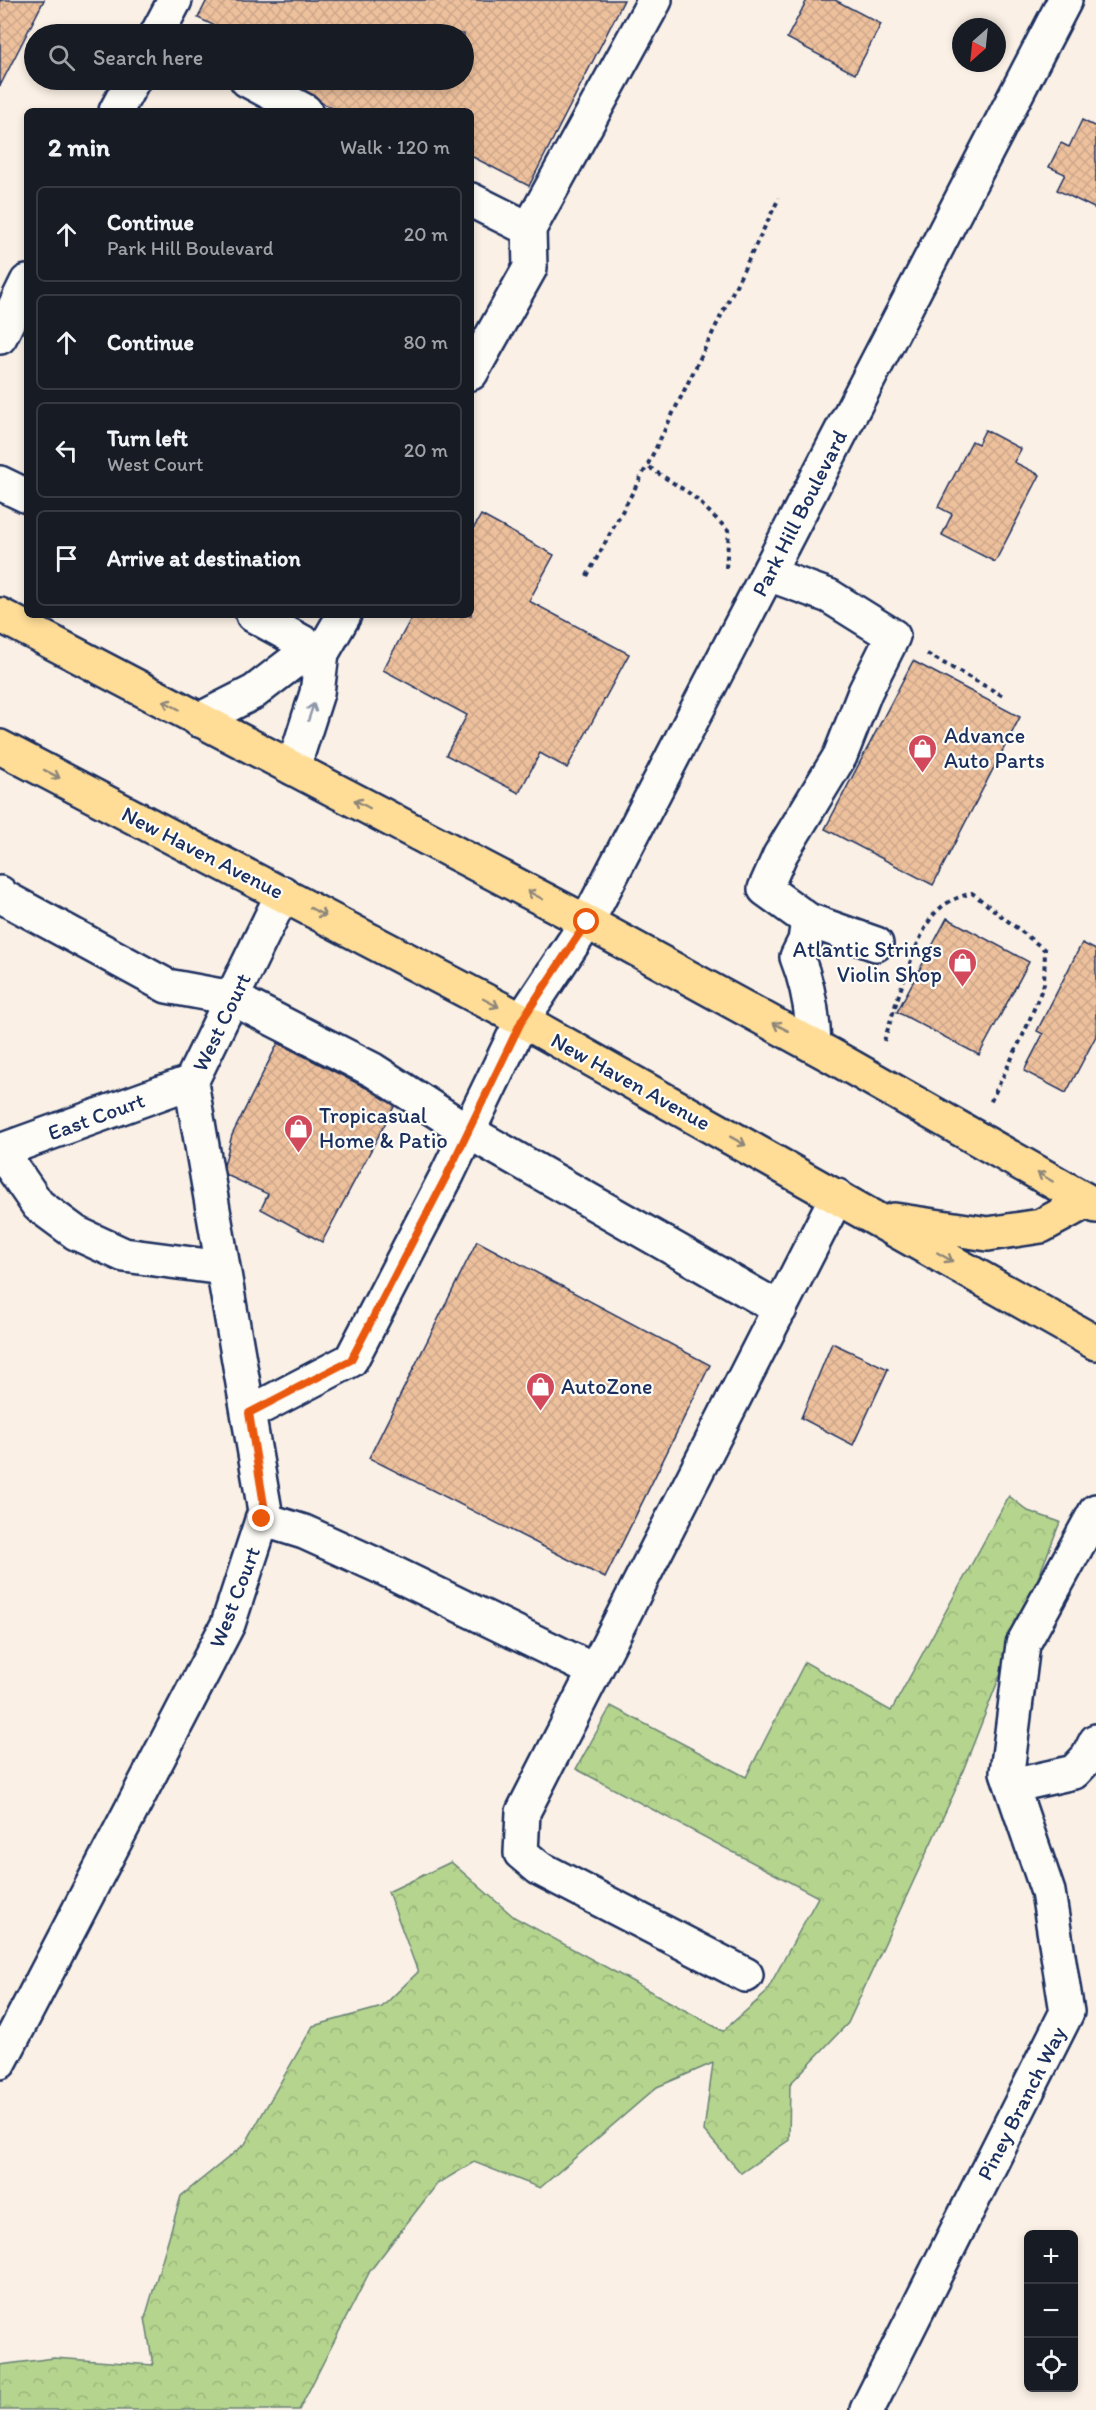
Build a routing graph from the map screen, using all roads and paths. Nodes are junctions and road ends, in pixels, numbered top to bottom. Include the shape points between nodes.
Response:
1 (175, 0) edge
2 (655, 0) edge
3 (1065, 0) edge
4 (164, 24) edge
5 (128, 90) edge
6 (266, 90) edge
7 (118, 108) edge
8 (299, 108) edge
9 (779, 198) dead end
10 (474, 202) edge
11 (529, 229) junction
12 (24, 288) edge
13 (0, 337) edge
14 (474, 368) edge
15 (647, 466) junction
16 (0, 483) edge
17 (24, 495) edge
18 (726, 573) dead end
19 (768, 574) junction
20 (587, 576) dead end
21 (0, 615) edge
22 (258, 618) edge
23 (342, 618) edge
24 (892, 636) junction
25 (322, 653) junction
26 (1005, 697) dead end
27 (199, 720) junction
28 (0, 747) edge
29 (293, 768) junction
30 (0, 893) edge
31 (283, 893) junction
32 (808, 920) junction
33 (587, 922) junction
34 (876, 944) dead end
35 (232, 998) junction
36 (522, 1020) junction
37 (814, 1045) junction
38 (872, 1078) junction
39 (191, 1082) junction
40 (469, 1132) junction
41 (975, 1137) junction
42 (0, 1151) edge
43 (837, 1196) junction
44 (1093, 1198) edge
45 (875, 1217) junction
46 (223, 1268) junction
47 (780, 1309) junction
48 (1096, 1344) edge
49 (249, 1413) junction
50 (1096, 1511) edge
51 (262, 1519) junction
52 (595, 1671) junction
53 (1092, 1749) edge
54 (1012, 1786) junction
55 (746, 1975) dead end
56 (0, 2062) edge
57 (867, 2410) edge

1 - 4 street
2 - 11 street
3 - 19 street, Park Hill Boulevard
5 - 7 street
6 - 8 street
9 - 15 path
10 - 11 street
11 - 14 street via 530,268
12 - 13 street
15 - 18 path via 692,495 729,531
15 - 20 path
16 - 17 street
19 - 24 street via 830,596
19 - 33 street, Park Hill Boulevard
27 -> 21 main road
22 - 25 street
23 - 25 street
24 - 26 path
24 - 32 street via 840,756 780,855 765,889
25 - 27 street via 293,662 254,692
29 -> 25 street via 317,693
27 - 29 main road
28 -> 31 main road, New Haven Avenue
33 -> 29 main road
30 - 35 street via 167,986
31 - 35 street, West Court
31 -> 36 main road, New Haven Avenue
32 - 34 street
32 - 37 street via 805,941 797,957 813,1011
33 - 36 street, Park Hill Boulevard
37 -> 33 main road
35 - 39 street, West Court
35 - 40 street via 373,1070
36 - 40 street, Park Hill Boulevard
36 -> 43 main road, New Haven Avenue
37 - 38 main road
38 - 41 main road
38 - 41 path via 913,957 934,914 953,898 972,893 1045,950 1044,984
39 - 42 street, East Court
39 - 46 street, West Court
40 - 47 street
40 - 49 street, Park Hill Boulevard via 351,1360
44 -> 41 main road
42 - 46 street via 38,1205 76,1233 124,1255
43 - 45 main road, New Haven Avenue
43 - 47 street
44 - 45 main road via 1041,1226 988,1234
45 -> 48 main road, New Haven Avenue
46 - 49 street, West Court
47 - 52 street
49 - 51 street, West Court via 265,1511
50 - 54 street, Piney Branch Way via 1023,1644 1007,1772
51 - 52 street via 304,1532 381,1567
51 - 56 street, West Court via 228,1624
52 - 55 street via 523,1812 521,1853 539,1868
53 - 54 street via 1074,1772
54 - 57 street, Piney Branch Way via 1048,1892 1067,2012

